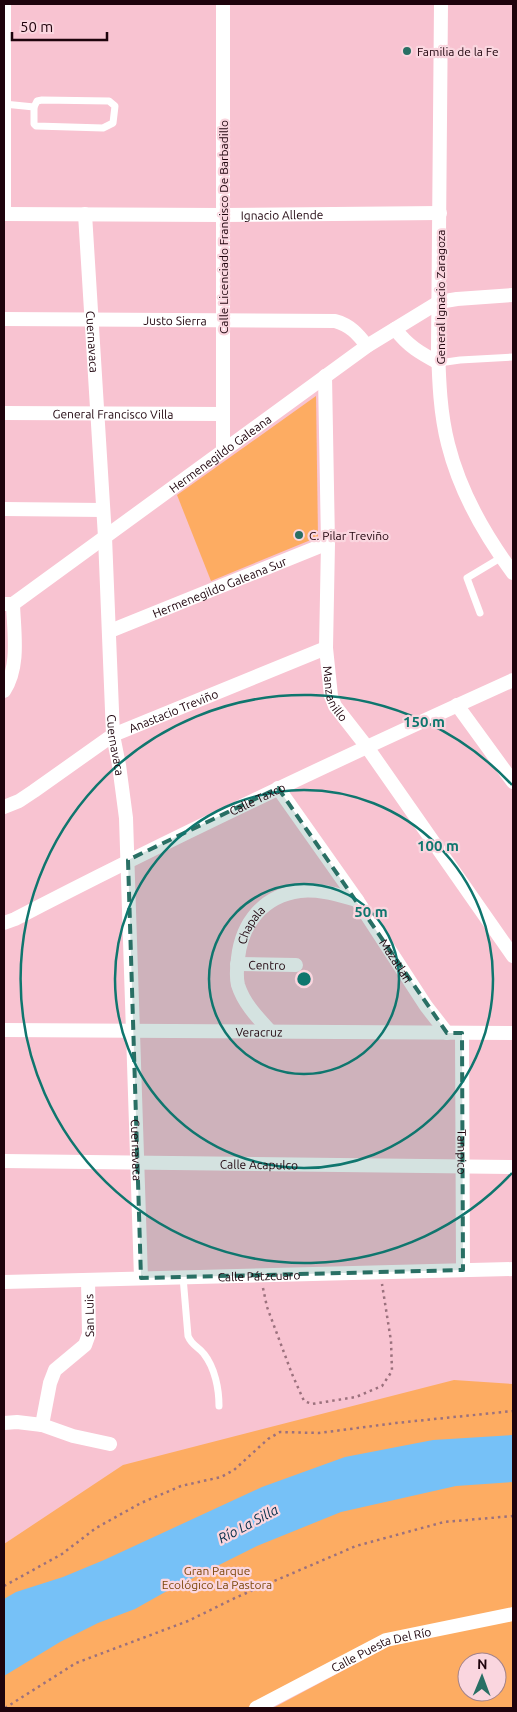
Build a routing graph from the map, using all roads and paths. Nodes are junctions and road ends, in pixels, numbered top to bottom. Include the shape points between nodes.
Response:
1 (4, 4) edge
2 (223, 4) edge
3 (441, 4) edge
4 (4, 104) edge
5 (34, 107) junction
6 (440, 213) junction
7 (4, 214) edge
8 (85, 214) junction
9 (222, 215) junction
10 (513, 295) edge
11 (439, 302) junction
12 (4, 319) edge
13 (91, 320) junction
14 (223, 320) junction
15 (395, 329) junction
16 (367, 346) junction
17 (513, 357) edge
18 (439, 363) junction
19 (325, 376) junction
20 (4, 413) edge
21 (97, 413) junction
22 (223, 414) junction
23 (223, 451) junction
24 (4, 509) edge
25 (104, 510) junction
26 (105, 537) junction
27 (328, 543) junction
28 (502, 557) junction
29 (513, 573) edge
30 (8, 604) edge
31 (480, 613) dead end
32 (110, 631) junction
33 (326, 648) junction
34 (513, 680) edge
35 (4, 692) edge
36 (457, 705) junction
37 (113, 735) junction
38 (367, 747) junction
39 (513, 782) edge
40 (278, 788) junction
41 (4, 807) edge
42 (128, 860) junction
43 (357, 900) junction
44 (4, 923) edge
45 (513, 956) edge
46 (237, 964) junction
47 (296, 965) dead end
48 (4, 1030) edge
49 (133, 1031) junction
50 (271, 1032) junction
51 (447, 1033) junction
52 (462, 1033) junction
53 (513, 1033) edge
54 (4, 1161) edge
55 (137, 1163) junction
56 (513, 1167) edge
57 (462, 1168) junction
58 (513, 1269) edge
59 (462, 1270) junction
60 (380, 1272) junction
61 (260, 1275) junction
62 (183, 1277) junction
63 (141, 1278) junction
64 (88, 1280) junction
65 (4, 1282) edge
66 (219, 1406) dead end
67 (513, 1411) edge
68 (4, 1423) edge
69 (42, 1425) junction
70 (110, 1444) dead end
71 (513, 1516) edge
72 (4, 1586) edge
73 (513, 1614) edge
74 (5, 1708) edge
75 (256, 1708) edge

1 - 4 street
2 - 9 street, Calle Licenciado Francisco De Barbadillo
3 - 6 street, General Ignacio Zaragoza
4 - 5 lane
4 - 7 street
5 - 5 lane via 34,124 39,126 103,128 113,123 115,116 115,106 109,100 42,100 37,101
6 - 9 street, Ignacio Allende
6 - 11 street, General Ignacio Zaragoza
7 - 8 street, Ignacio Allende
8 - 9 street, Ignacio Allende
8 - 13 street, Cuernavaca
9 - 14 street, Calle Licenciado Francisco De Barbadillo
10 - 11 street
11 - 15 street, Hermenegildo Galeana
11 - 18 street, General Ignacio Zaragoza
12 - 13 street, Justo Sierra
13 - 14 street, Justo Sierra
13 - 21 street, Cuernavaca
14 - 16 street, Justo Sierra via 334,321 356,332
14 - 22 street, Calle Licenciado Francisco De Barbadillo
15 - 16 street, Hermenegildo Galeana
15 - 18 street via 407,343
16 - 19 street, Hermenegildo Galeana
17 - 18 lane
18 - 28 street, General Ignacio Zaragoza via 448,444 469,502
19 - 23 street, Hermenegildo Galeana
19 - 27 street, Manzanillo
20 - 21 street, General Francisco Villa
21 - 22 street, General Francisco Villa
21 - 25 street, Cuernavaca
22 - 23 street, Calle Licenciado Francisco De Barbadillo
23 - 26 street, Hermenegildo Galeana
24 - 25 street
25 - 26 street, Cuernavaca
26 - 30 street, Hermenegildo Galeana
26 - 32 street, Cuernavaca
27 - 32 street, Hermenegildo Galeana Sur
27 - 33 street, Manzanillo
28 - 29 street, General Ignacio Zaragoza
28 - 31 lane via 467,578
30 - 35 street via 14,660
32 - 37 street, Cuernavaca
33 - 37 street, Anastacio Treviño
33 - 38 street, Manzanillo via 335,706
34 - 36 street, Calle Taxco
36 - 38 street, Calle Taxco
36 - 39 street
37 - 41 street, Anastacio Treviño via 34,792
37 - 42 street, Cuernavaca via 124,796
38 - 40 street, Calle Taxco
38 - 45 street, Manzanillo
40 - 42 street, Calle Taxco
40 - 43 street, Mazatlan
42 - 44 street, Calle Taxco
42 - 49 street, Cuernavaca
43 - 46 street, Chapala via 319,890 281,896 262,908 246,927
43 - 51 street, Mazatlan
46 - 47 street, Centro
46 - 50 street, Chapala via 238,984 245,1001
48 - 49 street, Veracruz
49 - 50 street, Veracruz
49 - 55 street, Cuernavaca
50 - 51 street, Veracruz
51 - 52 street, Veracruz
52 - 53 street, Veracruz
52 - 57 street, Tampico
54 - 55 street, Calle Acapulco
55 - 57 street, Calle Acapulco
55 - 63 street, Cuernavaca
56 - 57 street, Calle Acapulco
57 - 59 street, Tampico
58 - 59 street, Calle Pátzcuaro
59 - 60 street, Calle Pátzcuaro
60 - 61 street, Calle Pátzcuaro
60 - 61 path via 391,1341 392,1370 382,1386 356,1397 312,1404 304,1401 292,1374 267,1307
61 - 62 street, Calle Pátzcuaro
62 - 63 street, Calle Pátzcuaro
62 - 66 lane via 188,1336 191,1344 203,1353 209,1363 216,1381
63 - 64 street, Calle Pátzcuaro
64 - 65 street, Calle Pátzcuaro
64 - 69 street, San Luis via 89,1334 85,1345 55,1370
67 - 72 path via 319,1434 280,1432 234,1470 221,1477 181,1486 141,1503 96,1528 62,1554
68 - 69 street
69 - 70 street
71 - 74 path via 444,1522 356,1546 188,1621 76,1663
73 - 75 street, Calle Puesta Del Río via 386,1640

